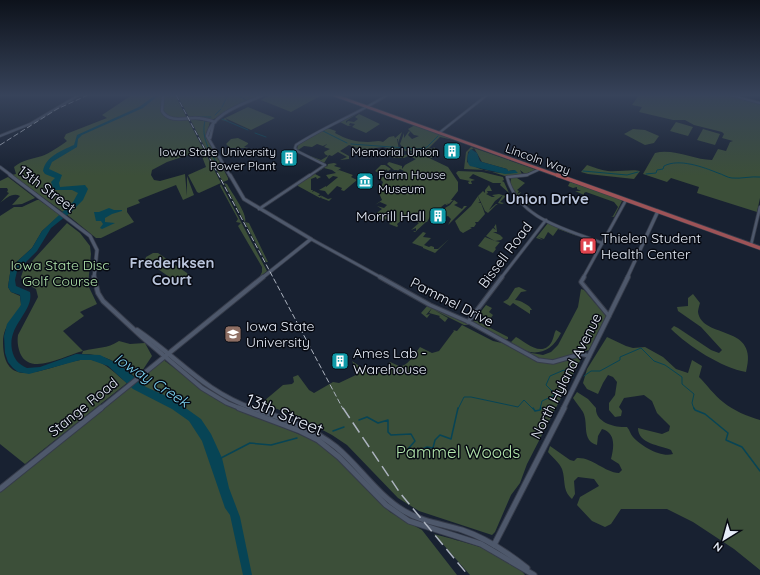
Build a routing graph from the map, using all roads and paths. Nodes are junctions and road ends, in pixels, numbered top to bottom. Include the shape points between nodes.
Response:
1 (34, 122) edge
2 (214, 122) edge
3 (337, 122) edge
4 (409, 122) edge
5 (453, 122) edge
6 (439, 133) junction
7 (0, 136) edge
8 (0, 167) edge
9 (539, 170) junction
10 (626, 200) junction
11 (760, 207) edge
12 (259, 209) junction
13 (658, 211) junction
14 (546, 220) junction
15 (311, 238) junction
16 (602, 243) junction
17 (751, 245) junction
18 (760, 248) edge
19 (610, 316) junction
20 (468, 322) junction
21 (166, 356) junction
22 (589, 356) junction
23 (0, 489) edge
24 (493, 547) junction
25 (535, 575) edge

1 - 7 street
2 - 12 main road via 207,133 210,141 241,194
3 - 12 street via 317,131 295,147 297,151 325,165
4 - 6 main road, Lincoln Way
5 - 6 street
6 - 9 main road, Lincoln Way
8 - 21 main road, 13th Street via 90,236 96,246 94,280 100,297
9 - 10 main road, Lincoln Way
9 - 14 street via 526,175 507,177 510,190 526,210
10 - 13 main road, Lincoln Way
10 - 16 street
11 - 17 street
12 - 15 main road
13 - 17 main road, Lincoln Way
13 - 19 main road, North Hyland Avenue
14 - 16 street
14 - 20 street, Bissell Road
15 - 20 street, Pammel Drive via 430,305
15 - 21 main road, Stange Road
16 - 19 street via 581,283
17 - 18 main road, Lincoln Way
19 - 22 main road, North Hyland Avenue
20 - 22 street, Pammel Drive via 541,361 553,362 580,354
21 - 23 main road, Stange Road
21 - 24 main road, 13th Street via 218,399 318,440 339,457 386,505 404,518
22 - 24 main road, North Hyland Avenue
24 - 25 main road, 13th Street

